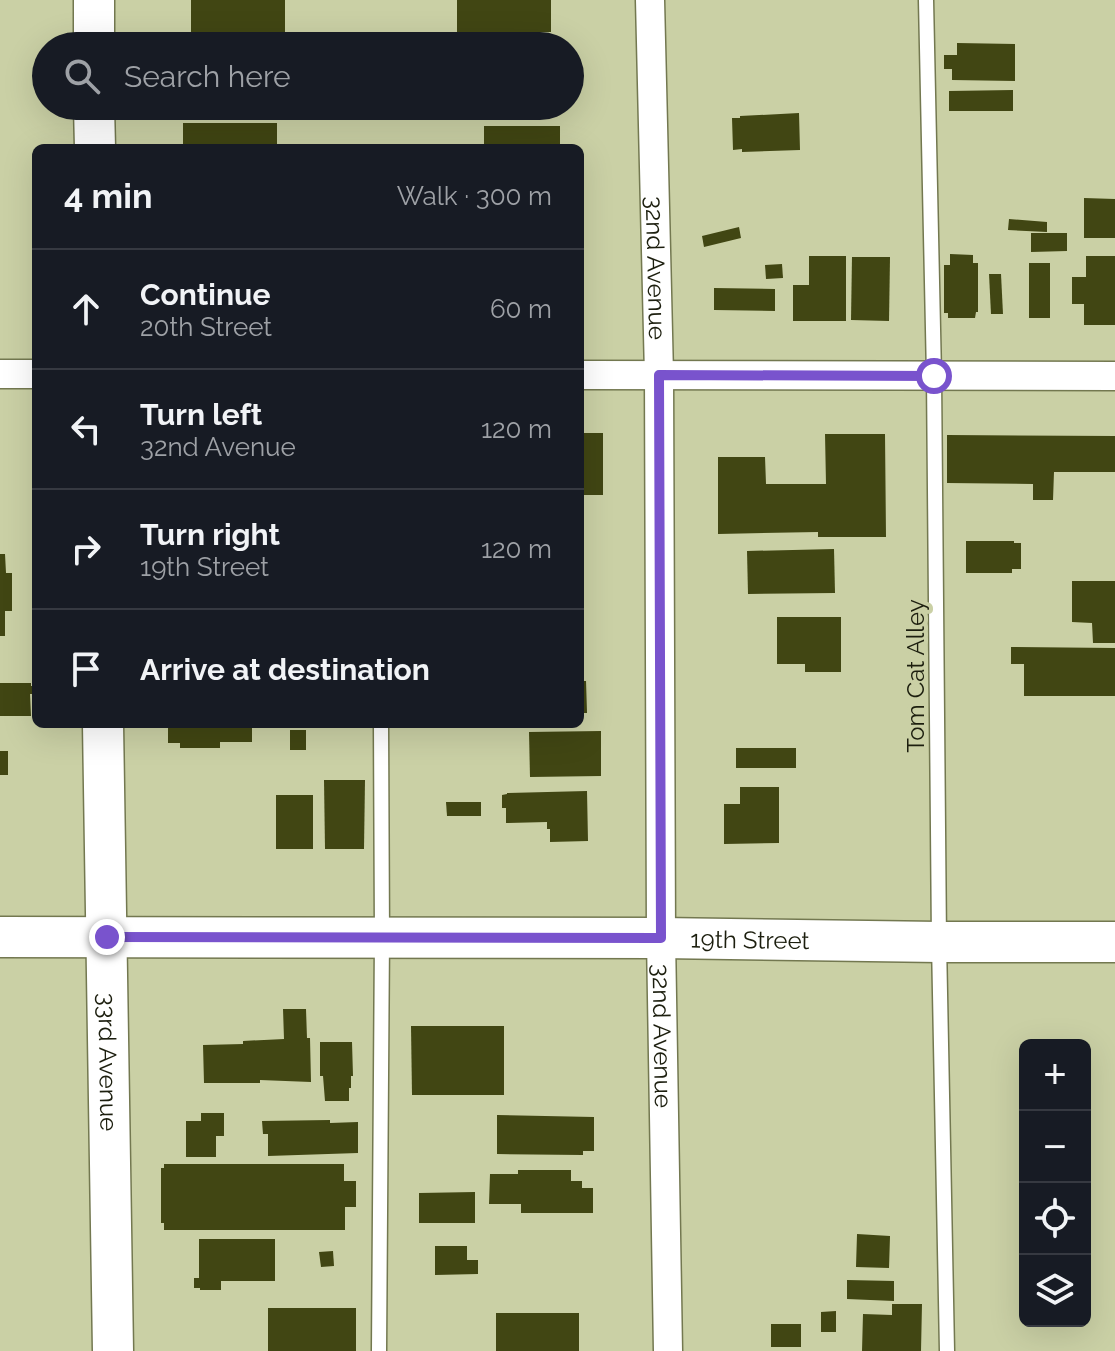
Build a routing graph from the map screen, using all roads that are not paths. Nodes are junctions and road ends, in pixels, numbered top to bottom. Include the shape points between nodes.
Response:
1 (94, 0) edge
2 (650, 0) edge
3 (926, 0) edge
4 (94, 32) edge
5 (94, 120) edge
6 (95, 144) edge
7 (0, 374) edge
8 (32, 374) edge
9 (584, 375) edge
10 (659, 375) junction
11 (934, 376) junction
12 (1115, 376) edge
13 (103, 728) edge
14 (381, 728) edge
15 (0, 937) edge
16 (107, 937) junction
17 (382, 937) junction
18 (661, 938) junction
19 (939, 942) junction
20 (1115, 942) edge
21 (113, 1351) edge
22 (379, 1351) edge
23 (668, 1351) edge
24 (947, 1351) edge

1 - 4 street
2 - 10 street, 32nd Avenue
3 - 11 lane, Tom Cat Alley
5 - 6 street
7 - 8 street
9 - 10 street
10 - 11 street
10 - 18 street, 32nd Avenue
11 - 12 street
11 - 19 lane, Tom Cat Alley
13 - 16 street, 33rd Avenue
14 - 17 lane
15 - 16 street, 19th Street
16 - 17 street, 19th Street
16 - 21 street, 33rd Avenue
17 - 18 street, 19th Street
17 - 22 lane
18 - 19 street, 19th Street
18 - 23 street, 32nd Avenue
19 - 20 street, 19th Street
19 - 24 lane, Tom Cat Alley

